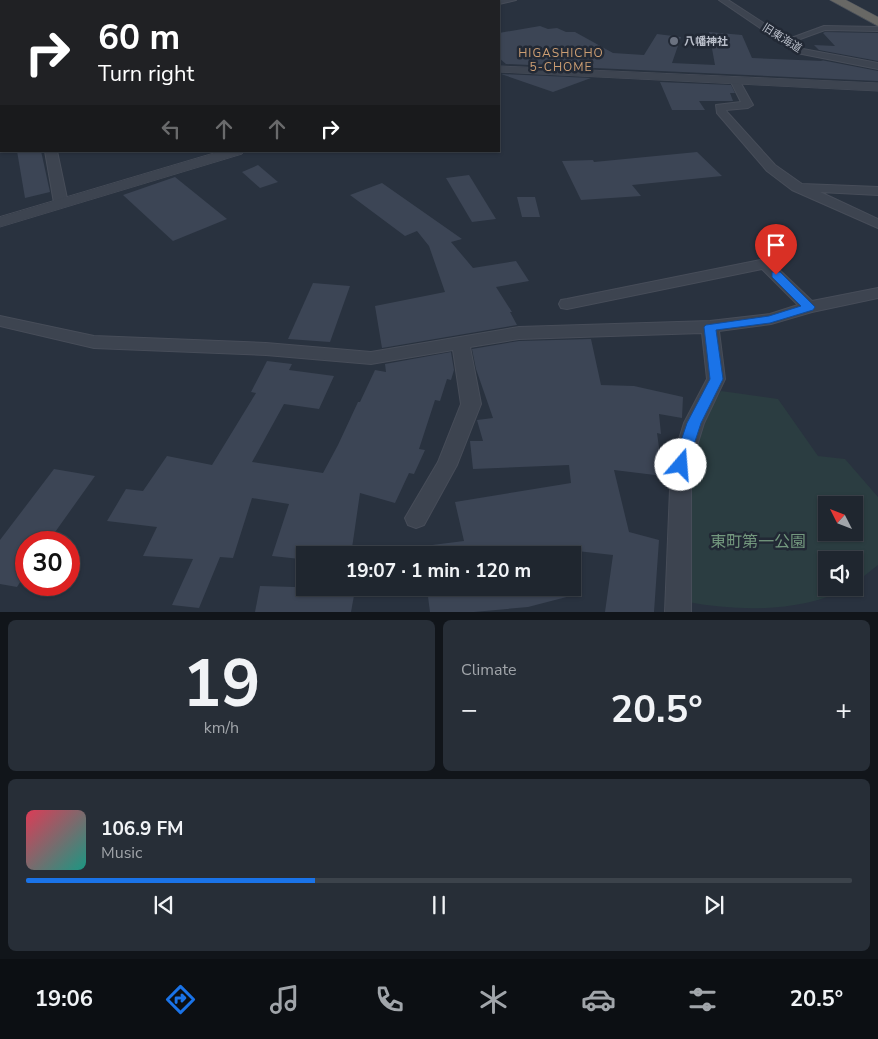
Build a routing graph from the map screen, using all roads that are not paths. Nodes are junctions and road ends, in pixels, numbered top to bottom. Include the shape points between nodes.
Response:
1 (723, 0) edge
2 (836, 0) edge
3 (878, 22) edge
4 (878, 29) edge
5 (783, 40) junction
6 (878, 66) edge
7 (500, 69) edge
8 (735, 80) junction
9 (878, 87) edge
10 (51, 152) edge
11 (234, 152) edge
12 (797, 187) junction
13 (878, 191) edge
14 (61, 203) junction
15 (0, 222) edge
16 (878, 224) edge
17 (878, 292) edge
18 (567, 304) dead end
19 (809, 307) junction
20 (0, 321) edge
21 (710, 327) junction
22 (461, 343) junction
23 (416, 518) dead end
24 (678, 612) edge

1 - 5 street, 旧東海道
2 - 3 highway
4 - 5 street via 824,28
5 - 6 street, 旧東海道 via 800,51
7 - 8 street
8 - 9 street
8 - 12 street via 748,105 720,107 722,113 762,160
10 - 14 street
11 - 14 street
12 - 13 street
12 - 16 street
14 - 15 street
17 - 19 street
18 - 19 street via 765,264
19 - 21 street via 770,319
20 - 22 street via 94,342 266,349 371,358
21 - 22 street via 519,333
21 - 24 street via 716,379 694,423 681,465
22 - 23 street via 471,404 447,465

